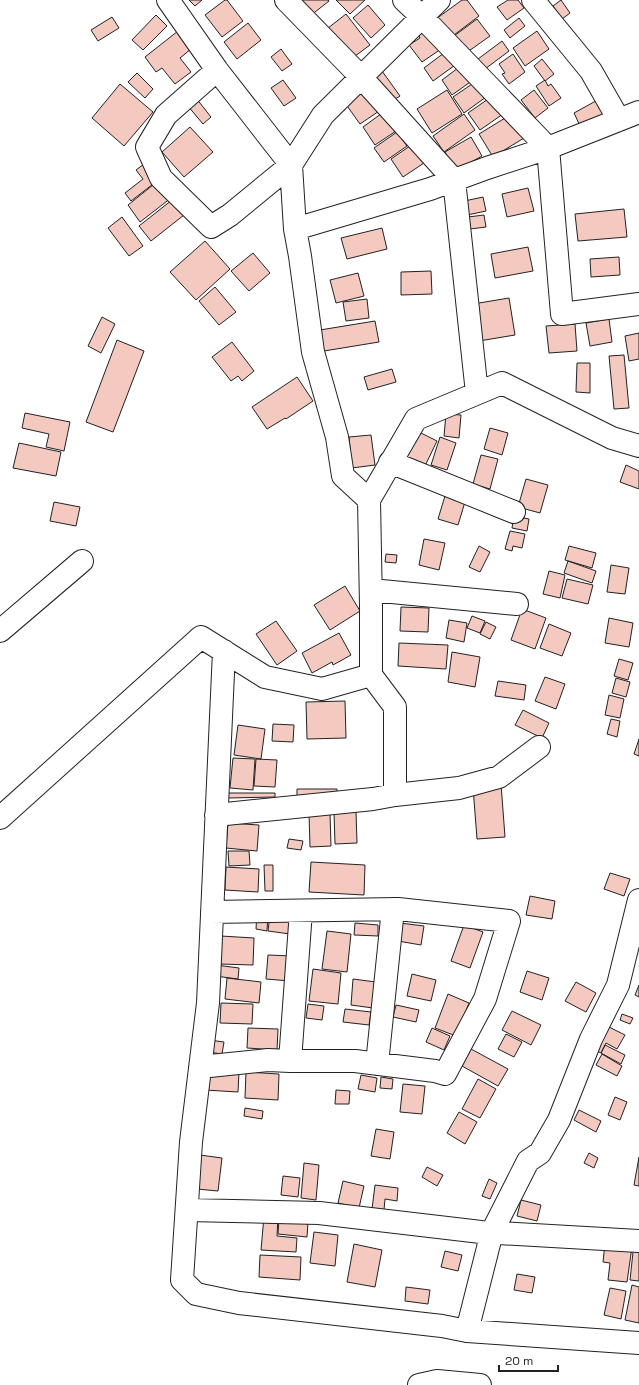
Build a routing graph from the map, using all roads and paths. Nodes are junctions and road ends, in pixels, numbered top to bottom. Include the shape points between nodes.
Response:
1 (168, 0) edge
2 (286, 0) edge
3 (404, 0) edge
4 (439, 0) edge
5 (533, 0) edge
6 (422, 17) junction
7 (217, 70) junction
8 (361, 77) junction
9 (639, 112) edge
10 (619, 120) junction
11 (548, 148) junction
12 (291, 165) junction
13 (454, 180) junction
14 (296, 229) junction
15 (639, 304) edge
16 (477, 393) junction
17 (639, 446) edge
18 (390, 462) junction
19 (368, 500) junction
20 (514, 512) dead end
21 (82, 561) dead end
22 (371, 590) junction
23 (517, 604) dead end
24 (0, 631) edge
25 (224, 651) junction
26 (370, 675) junction
27 (539, 747) dead end
28 (395, 795) junction
29 (216, 815) junction
30 (0, 818) edge
31 (639, 900) edge
32 (393, 909) junction
33 (301, 911) junction
34 (212, 912) junction
35 (290, 1061) junction
36 (377, 1064) junction
37 (200, 1067) junction
38 (187, 1210) junction
39 (492, 1232) junction
40 (639, 1241) edge
41 (467, 1331) junction
42 (639, 1343) edge
43 (419, 1385) edge
44 (480, 1385) edge

1 - 7 street
2 - 8 street
3 - 6 street
4 - 6 street
5 - 10 street via 591,71
6 - 8 street
6 - 11 street
7 - 12 street
7 - 12 street via 166,114 147,147 161,178 211,227 230,215
8 - 12 street via 323,114
8 - 13 street
9 - 10 street
10 - 11 street
11 - 13 street
11 - 15 street via 562,314
12 - 14 street
13 - 14 street
13 - 16 street
14 - 19 street via 313,352 337,437 343,476
16 - 17 street via 502,383 612,438
16 - 18 street via 416,419
18 - 19 street
18 - 20 street
19 - 22 street
21 - 24 street
22 - 23 street
22 - 26 street
25 - 26 street via 265,677 322,689
25 - 29 street
25 - 30 street via 202,637
26 - 28 street via 395,708
27 - 28 street via 499,778 459,788
28 - 29 street
29 - 34 street
31 - 39 street via 618,985 591,1039 559,1120 540,1153 528,1161
32 - 33 street
32 - 36 street
32 - 36 street via 509,921 485,999 445,1074
33 - 34 street
33 - 35 street
34 - 37 street via 208,1003
35 - 36 street via 355,1061
35 - 37 street via 268,1060
37 - 38 street via 191,1142
38 - 39 street via 319,1213
38 - 41 street via 182,1280 196,1294 240,1303
39 - 40 street
39 - 41 street
41 - 42 street
43 - 44 street via 437,1381

